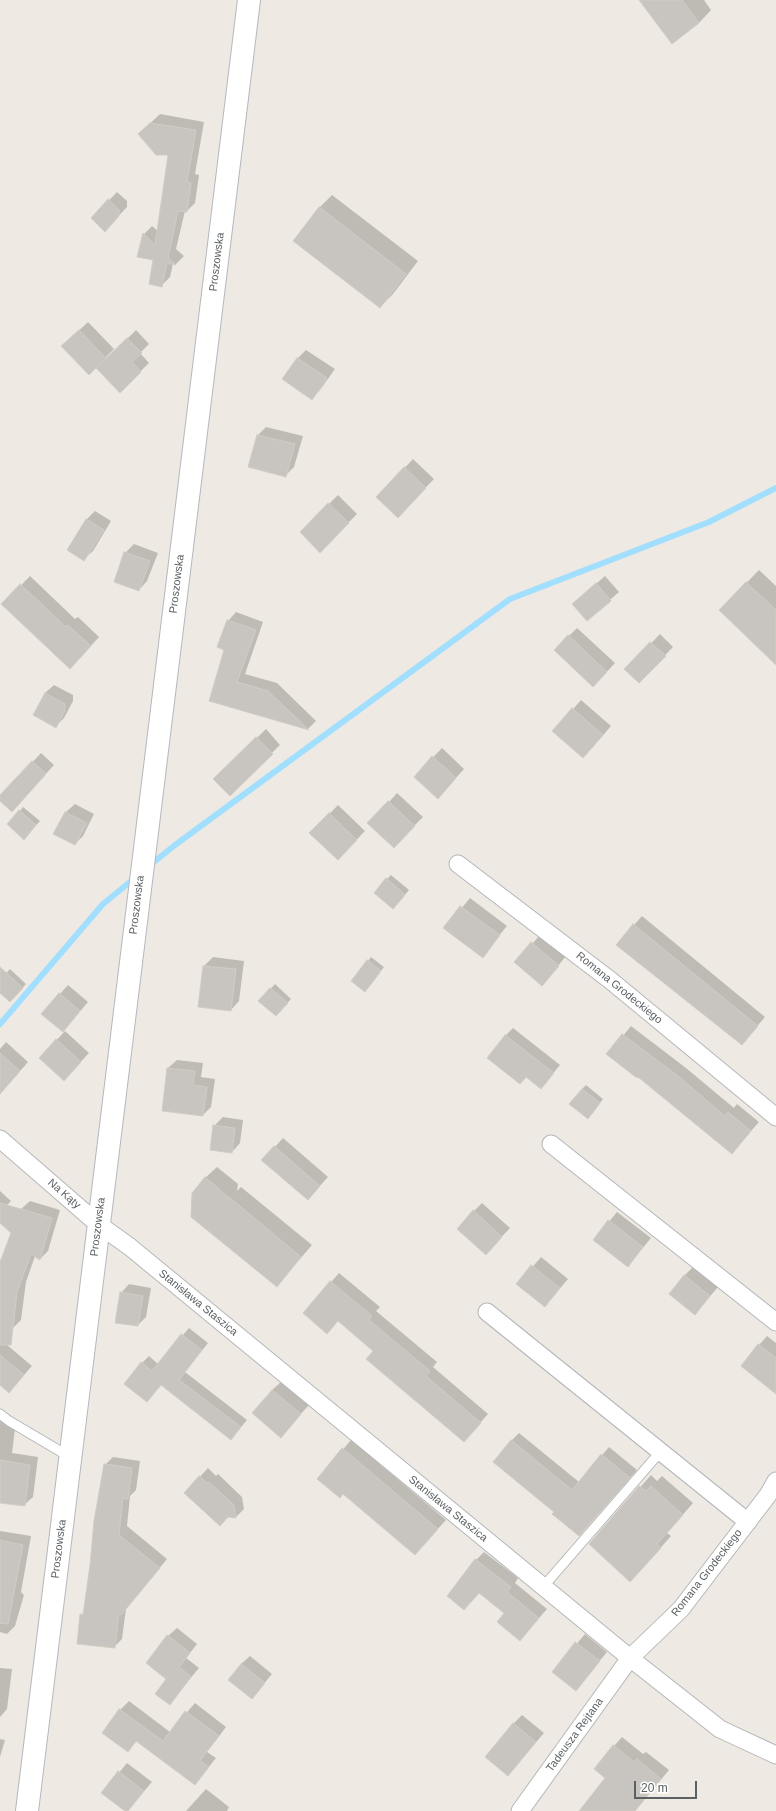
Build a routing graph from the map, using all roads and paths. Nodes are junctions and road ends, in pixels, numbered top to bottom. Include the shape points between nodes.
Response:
1 (249, 0) edge
2 (458, 864) dead end
3 (776, 1117) edge
4 (0, 1139) edge
5 (551, 1144) dead end
6 (98, 1224) junction
7 (130, 1247) joint
8 (488, 1312) dead end
9 (776, 1322) edge
10 (0, 1414) edge
11 (661, 1451) junction
12 (70, 1456) junction
13 (776, 1481) edge
14 (748, 1522) junction
15 (543, 1587) junction
16 (630, 1658) junction
17 (776, 1755) edge
18 (27, 1811) edge
19 (520, 1811) edge

1 - 6 main road, Proszowska
2 - 3 street, Romana Grodeckiego via 610,980
4 - 6 street, Na Kąty
5 - 9 street
6 - 7 street, Na Kąty
6 - 12 main road, Proszowska
7 - 15 street, Stanisława Staszica
8 - 11 street
10 - 12 lane
11 - 14 street
11 - 15 lane
12 - 18 main road, Proszowska
13 - 14 street, Romana Grodeckiego
14 - 16 street, Romana Grodeckiego via 681,1610
15 - 16 street, Stanisława Staszica
16 - 17 street, Stanisława Staszica via 720,1729
16 - 19 street, Tadeusza Rejtana

